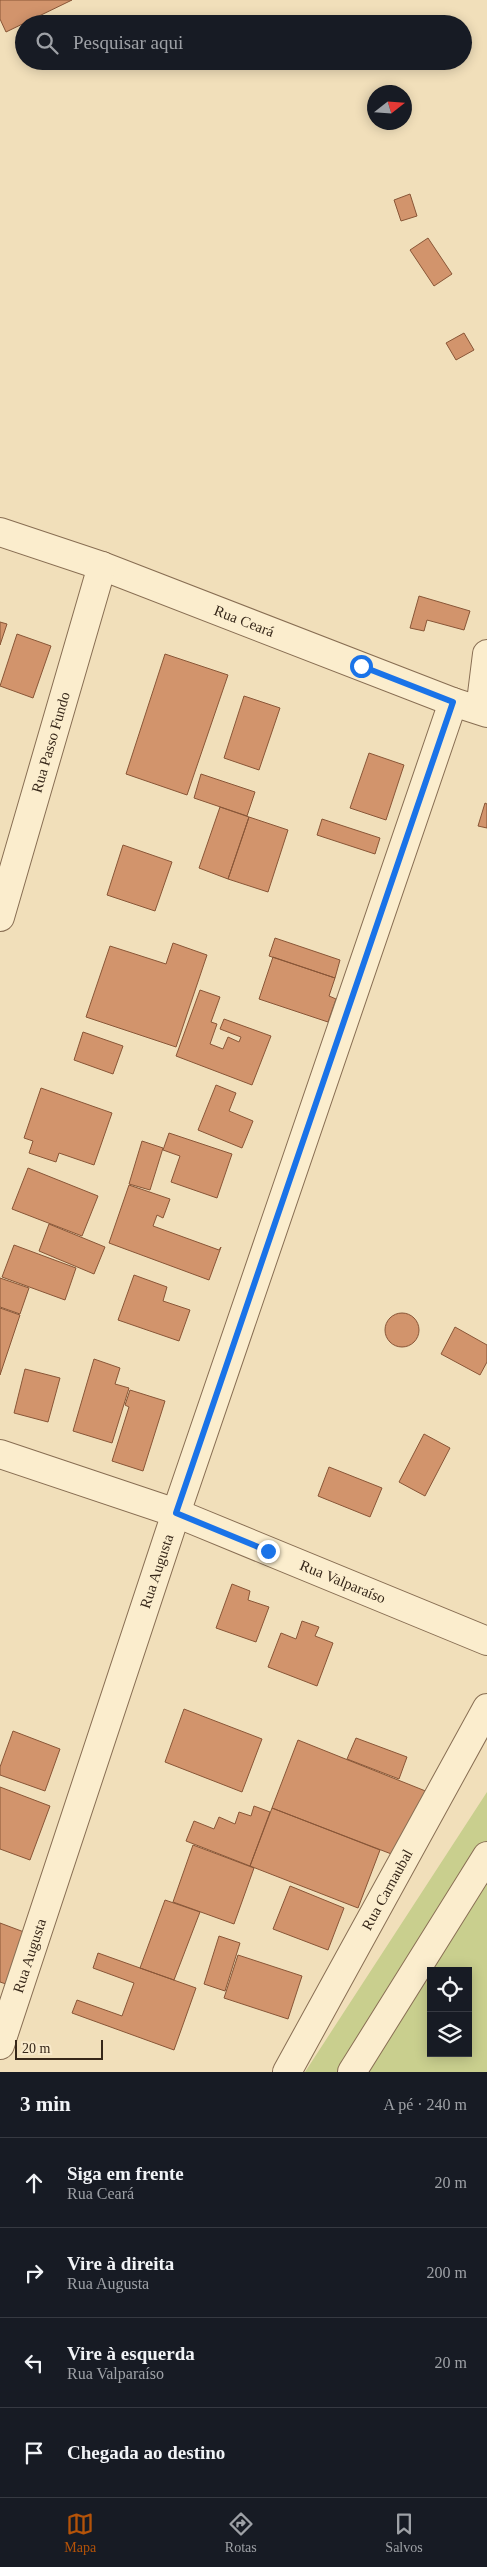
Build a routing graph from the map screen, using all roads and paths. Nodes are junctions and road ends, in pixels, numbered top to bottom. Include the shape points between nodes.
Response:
1 (0, 532) edge
2 (102, 566) junction
3 (487, 654) edge
4 (453, 702) junction
5 (483, 712) edge
6 (0, 917) edge
7 (0, 1454) edge
8 (176, 1513) junction
9 (487, 1642) edge
10 (487, 1708) edge
11 (487, 1856) edge
12 (0, 2045) edge
13 (287, 2072) edge
14 (352, 2072) edge

1 - 2 street, Rua Ceará
2 - 4 street, Rua Ceará
2 - 6 street, Rua Passo Fundo
3 - 5 street
4 - 5 street, Rua Ceará
4 - 8 street, Rua Augusta
7 - 8 street, Rua Valparaíso
8 - 9 street, Rua Valparaíso
8 - 12 street, Rua Augusta
10 - 13 street, Rua Carnaubal
11 - 14 street

